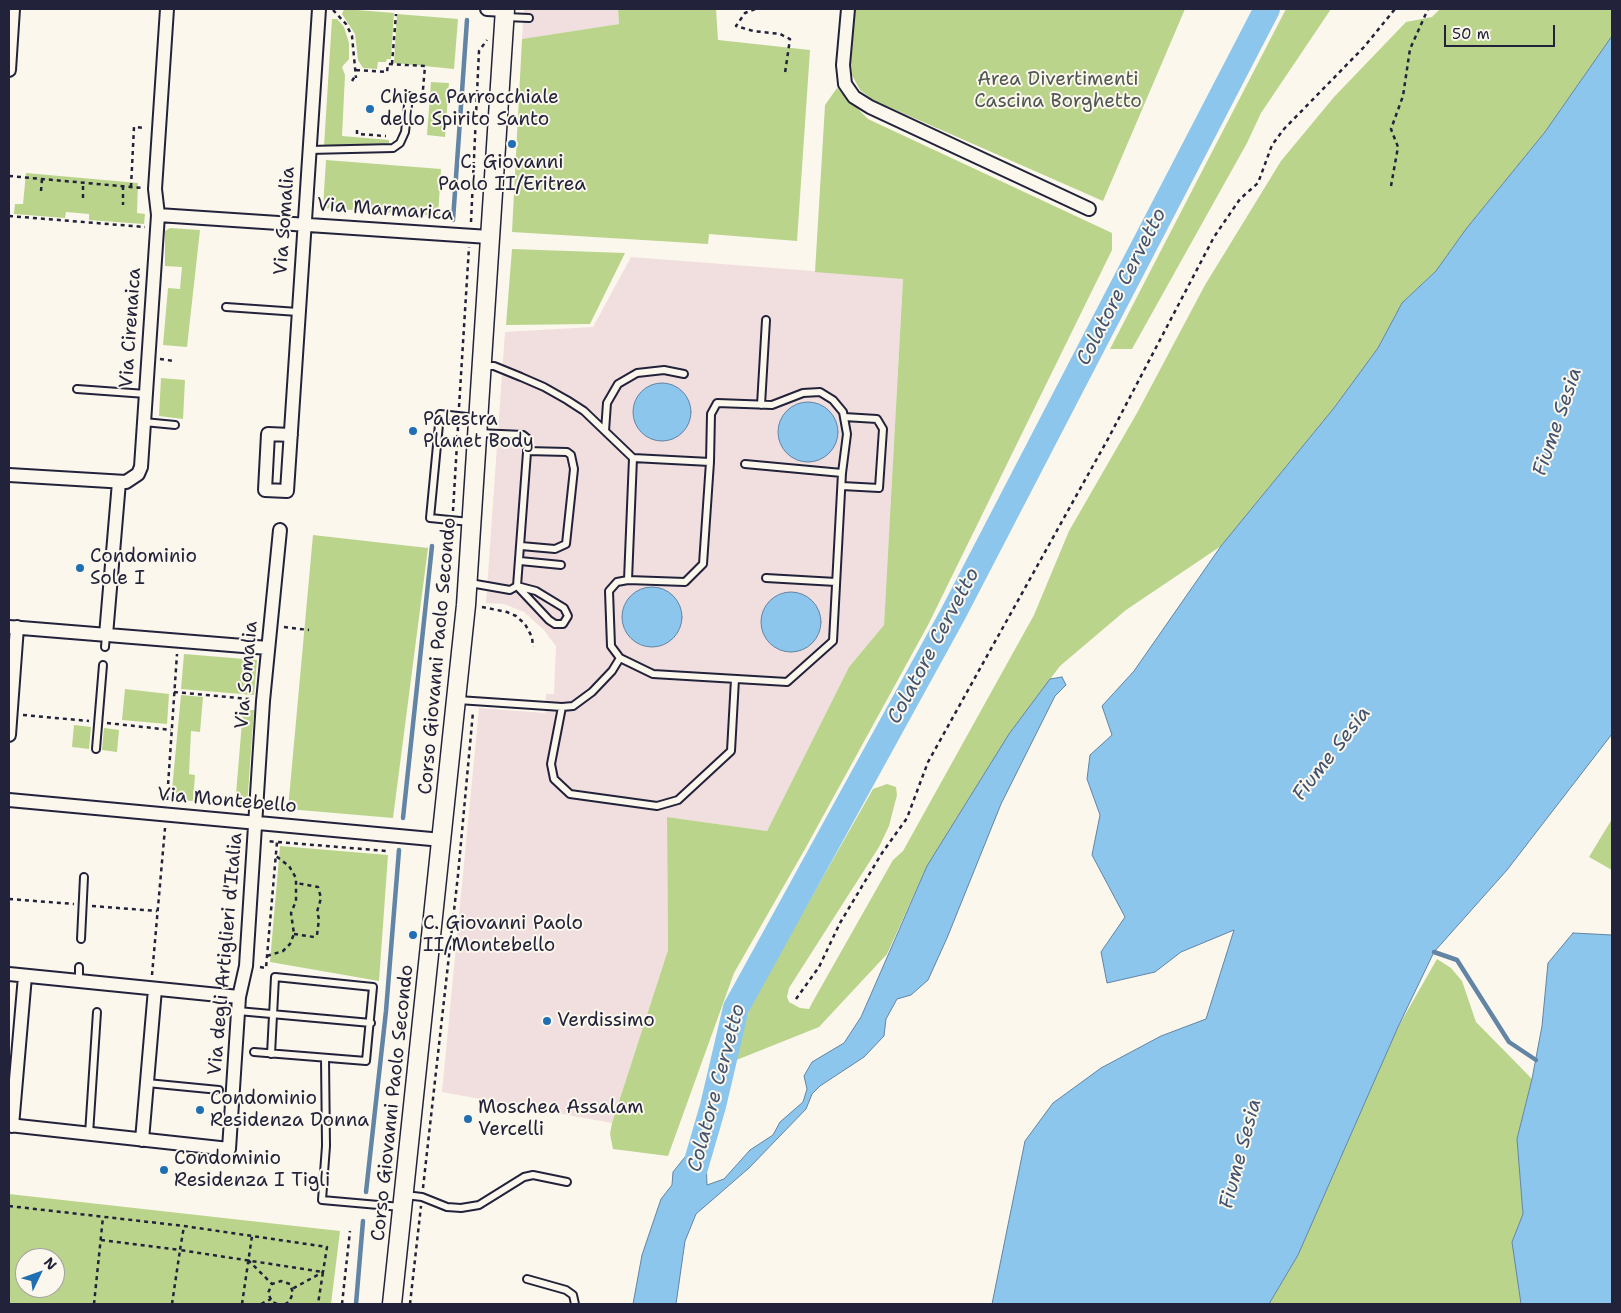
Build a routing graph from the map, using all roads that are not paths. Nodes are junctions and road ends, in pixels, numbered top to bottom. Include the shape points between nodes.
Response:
1 (13, 9) edge
2 (167, 9) edge
3 (320, 9) edge
4 (848, 9) edge
5 (498, 11) edge
6 (529, 18) dead end
7 (9, 70) edge
8 (409, 96) dead end
9 (309, 150) junction
10 (1089, 209) dead end
11 (158, 215) junction
12 (304, 223) junction
13 (490, 237) junction
14 (226, 307) dead end
15 (298, 312) junction
16 (766, 320) dead end
17 (481, 366) junction
18 (684, 374) dead end
19 (77, 389) dead end
20 (146, 394) junction
21 (761, 404) junction
22 (844, 417) junction
23 (144, 422) junction
24 (175, 426) dead end
25 (477, 426) junction
26 (605, 431) junction
27 (290, 435) junction
28 (527, 451) junction
29 (633, 458) junction
30 (710, 462) junction
31 (745, 464) dead end
32 (842, 473) junction
33 (9, 475) edge
34 (119, 482) junction
35 (842, 486) junction
36 (471, 522) junction
37 (280, 530) dead end
38 (521, 546) junction
39 (520, 561) junction
40 (560, 565) dead end
41 (766, 578) dead end
42 (628, 580) junction
43 (836, 582) junction
44 (468, 583) junction
45 (517, 586) junction
46 (13, 627) edge
47 (105, 641) junction
48 (268, 648) junction
49 (620, 658) junction
50 (103, 666) dead end
51 (735, 679) junction
52 (458, 700) junction
53 (562, 708) junction
54 (9, 735) edge
55 (96, 750) dead end
56 (9, 800) edge
57 (256, 822) junction
58 (442, 840) junction
59 (84, 877) dead end
60 (81, 938) dead end
61 (79, 967) dead end
62 (9, 974) edge
63 (25, 976) junction
64 (79, 981) junction
65 (153, 989) junction
66 (239, 997) junction
67 (238, 1011) junction
68 (98, 1012) dead end
69 (272, 1015) junction
70 (371, 1023) junction
71 (254, 1052) dead end
72 (272, 1054) junction
73 (325, 1058) junction
74 (147, 1083) junction
75 (219, 1090) dead end
76 (10, 1126) edge
77 (89, 1134) junction
78 (142, 1140) junction
79 (567, 1182) dead end
80 (403, 1201) junction
81 (527, 1279) dead end
82 (392, 1304) edge
83 (575, 1304) edge

1 - 7 street
2 - 11 street, Via Cirenaica via 155,189
3 - 9 street, Via Somalia
4 - 10 street via 843,65 845,84 854,97
5 - 6 lane
5 - 13 main road, Corso Giovanni Paolo Secondo
8 - 9 lane via 405,132 400,143 393,148
9 - 12 street, Via Somalia
11 - 12 street, Via Marmarica
11 - 20 street, Via Cirenaica
12 - 13 street, Via Marmarica
12 - 15 street, Via Somalia
13 - 17 main road, Corso Giovanni Paolo Secondo
14 - 15 lane
15 - 27 street, Via Somalia
16 - 21 lane
17 - 25 main road, Corso Giovanni Paolo Secondo
17 - 26 lane via 494,366 544,387 584,411
18 - 26 lane via 664,370 637,374 618,384 607,403
19 - 20 lane
20 - 23 street, Via Cirenaica
21 - 22 lane via 772,405 804,393 820,392 833,400
21 - 30 lane via 717,402 711,414
22 - 32 lane via 847,434
22 - 35 lane via 877,419 883,429 879,488
23 - 24 lane
23 - 34 street, Via Cirenaica via 138,474 132,480
25 - 28 lane via 523,435 528,439
25 - 36 main road, Corso Giovanni Paolo Secondo
25 - 36 lane via 459,416 440,414 430,518
26 - 29 lane
27 - 27 street, Via Somalia via 268,434 265,490 287,491
28 - 38 lane
28 - 38 lane via 567,452 571,455 574,469 566,544 556,549
29 - 30 lane
29 - 42 lane
30 - 42 lane via 703,564 685,582
31 - 32 lane
32 - 35 lane
33 - 34 street
34 - 47 street
35 - 43 lane
36 - 44 main road, Corso Giovanni Paolo Secondo
37 - 48 street, Via Somalia
38 - 39 lane
39 - 40 lane
39 - 45 lane
41 - 43 lane
42 - 49 lane via 617,582 609,591 611,646
43 - 51 lane via 833,641 787,682
44 - 45 lane via 510,590
44 - 52 main road, Corso Giovanni Paolo Secondo
45 - 45 lane via 549,620 563,624 568,616 564,608 536,591
46 - 47 street
46 - 54 street
47 - 48 street via 178,640
48 - 57 street, Via Somalia
49 - 51 lane via 653,674
49 - 53 lane via 592,692 573,706
50 - 55 lane
51 - 53 lane via 731,751 678,800 657,806 570,794 554,779 552,764
52 - 53 lane
52 - 58 main road, Corso Giovanni Paolo Secondo
56 - 57 street, Via Montebello
57 - 58 street, Via Montebello
57 - 66 street, Via degli Artiglieri d'Italia via 246,966
58 - 80 main road, Corso Giovanni Paolo Secondo
59 - 60 lane
61 - 64 lane
62 - 63 street
63 - 64 street
63 - 76 street
64 - 65 street
65 - 66 street
65 - 74 street
66 - 67 street, Via degli Artiglieri d'Italia
67 - 69 lane
67 - 78 street, Via degli Artiglieri d'Italia via 229,1149
68 - 77 lane
69 - 70 lane
69 - 70 lane via 275,978 373,987
69 - 72 lane
70 - 73 lane via 366,1061
71 - 72 lane
72 - 73 lane
73 - 80 lane via 326,1146 322,1200
74 - 75 lane
74 - 78 street
76 - 77 street
77 - 78 street
79 - 80 lane via 533,1174 479,1205 461,1208 447,1207 422,1197
80 - 82 main road, Corso Giovanni Paolo Secondo
81 - 83 lane via 566,1290 573,1295

